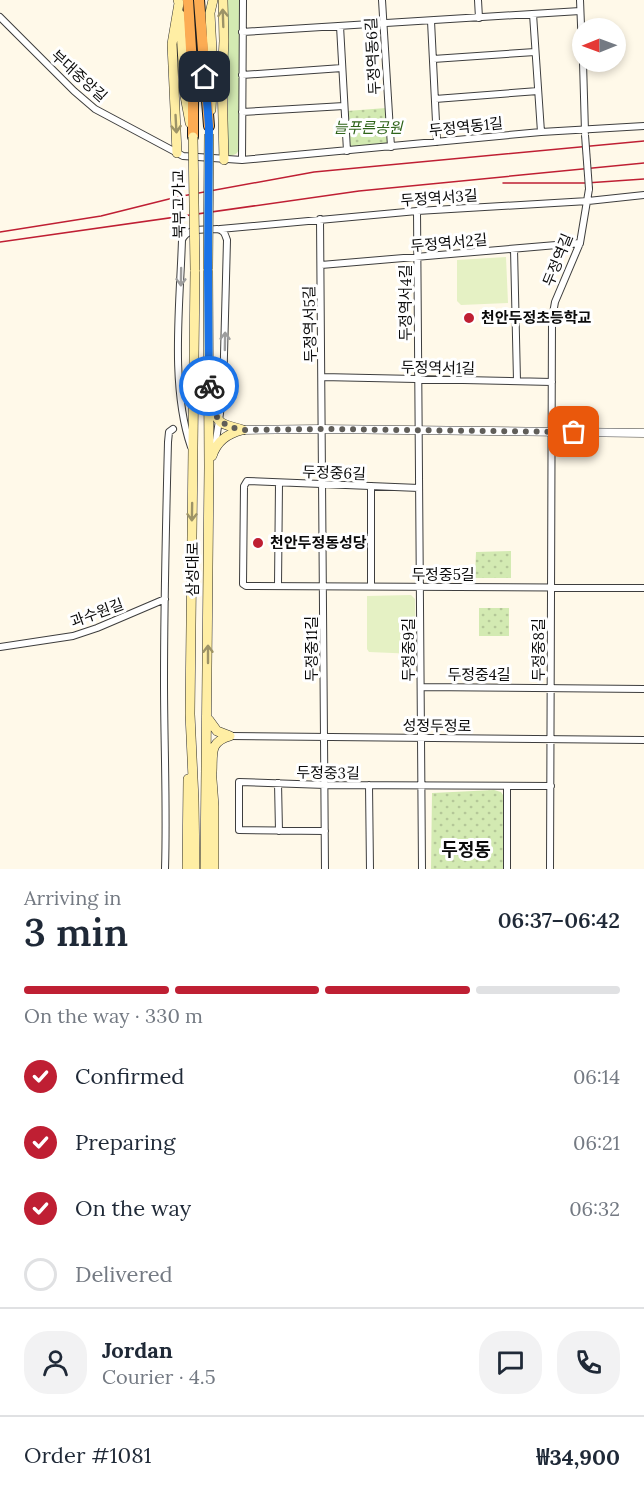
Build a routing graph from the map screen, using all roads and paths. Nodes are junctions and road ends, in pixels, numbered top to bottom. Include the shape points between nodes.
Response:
1 (199, 0) edge
2 (211, 0) edge
3 (222, 0) edge
4 (243, 0) edge
5 (382, 0) edge
6 (478, 0) edge
7 (580, 0) edge
8 (181, 1) edge
9 (580, 11) junction
10 (533, 14) junction
11 (0, 16) edge
12 (479, 18) junction
13 (580, 18) edge
14 (430, 21) junction
15 (384, 24) junction
16 (340, 26) junction
17 (242, 32) junction
18 (535, 52) junction
19 (433, 59) junction
20 (342, 68) junction
21 (582, 72) edge
22 (242, 75) junction
23 (538, 91) junction
24 (435, 99) junction
25 (344, 106) junction
26 (242, 112) junction
27 (644, 126) edge
28 (209, 130) junction
29 (541, 132) junction
30 (585, 132) junction
31 (193, 137) joint
32 (437, 142) junction
33 (391, 147) junction
34 (347, 151) junction
35 (180, 155) junction
36 (224, 160) junction
37 (242, 160) junction
38 (644, 195) edge
39 (588, 201) junction
40 (417, 211) junction
41 (320, 219) junction
42 (236, 227) junction
43 (217, 229) junction
44 (227, 240) junction
45 (580, 243) junction
46 (514, 249) junction
47 (418, 257) junction
48 (321, 265) junction
49 (208, 269) joint
50 (195, 270) joint
51 (322, 377) junction
52 (418, 379) junction
53 (517, 381) junction
54 (552, 382) junction
55 (209, 394) junction
56 (218, 420) junction
57 (173, 429) dead end
58 (322, 429) junction
59 (243, 430) junction
60 (419, 431) junction
61 (551, 432) junction
62 (644, 433) edge
63 (214, 448) junction
64 (193, 453) junction
65 (209, 468) junction
66 (279, 483) junction
67 (323, 484) junction
68 (371, 486) junction
69 (419, 488) junction
70 (243, 584) joint
71 (324, 585) junction
72 (278, 586) junction
73 (371, 586) junction
74 (420, 586) junction
75 (551, 588) junction
76 (644, 588) edge
77 (165, 599) junction
78 (0, 646) edge
79 (421, 687) junction
80 (551, 687) junction
81 (644, 689) edge
82 (190, 714) junction
83 (208, 716) junction
84 (230, 736) junction
85 (324, 736) junction
86 (421, 738) junction
87 (551, 738) junction
88 (644, 740) edge
89 (212, 776) junction
90 (278, 783) junction
91 (325, 785) junction
92 (369, 785) junction
93 (422, 786) junction
94 (507, 786) junction
95 (551, 786) junction
96 (279, 831) junction
97 (325, 831) junction
98 (165, 869) edge
99 (187, 869) edge
100 (195, 869) edge
101 (206, 869) edge
102 (214, 869) edge
103 (325, 869) edge
104 (370, 869) edge
105 (422, 869) edge
106 (507, 869) edge
107 (550, 869) edge

1 - 28 highway
2 - 28 main road, 북부고가교 via 213,69
36 -> 3 main road
4 - 17 street
5 - 15 street, 두정역동6길
6 - 12 street
7 - 9 street
8 - 31 highway via 193,81
8 -> 35 main road via 172,44
9 - 10 street
9 - 13 street
10 - 12 street
10 - 18 street
11 - 35 street, 부대중앙길 via 95,109
12 - 14 street
14 - 15 street
14 - 19 street
15 - 16 street
15 - 33 street, 두정역동6길
16 - 17 street
16 - 20 street
17 - 22 street
18 - 19 street
18 - 23 street
19 - 24 street
20 - 22 street
20 - 25 street
21 - 30 street, 두정역길
22 - 26 street
23 - 24 street
23 - 29 street
24 - 32 street
25 - 26 street
25 - 34 street
26 - 37 street
27 - 30 street, 두정역동1길
28 - 49 main road, 북부고가교, bridge
29 - 30 street, 두정역동1길
29 - 32 street, 두정역동1길
30 - 39 street, 두정역길, bridge
31 - 50 main road, 북부고가교, bridge
32 - 33 street, 두정역동1길
33 - 34 street, 두정역동1길
34 - 37 street, 두정역동1길
35 - 36 street, 두정역동1길
36 - 37 street, 두정역동1길
38 - 39 street, 두정역서3길
39 - 40 street, 두정역서3길
39 - 45 street, 두정역길
40 - 41 street, 두정역서3길
40 - 47 street, 두정역서4길
41 - 42 street, 두정역서3길
41 - 48 street, 두정역서5길
42 - 43 street, 두정역서3길
42 - 44 street via 228,233
43 - 44 street
43 -> 64 street, 두정역서3길 via 189,232 182,240 179,387 183,424
56 -> 44 street via 223,393
45 - 46 street, 두정역서2길
45 - 54 street, 두정역길 via 555,302
46 - 47 street, 두정역서2길
46 - 53 street
47 - 48 street, 두정역서2길
47 - 52 street, 두정역서4길
48 - 51 street, 두정역서5길
49 - 55 main road, 삼성대로
50 - 64 main road, 삼성대로
51 - 52 street, 두정역서1길
51 - 58 street, 두정역서5길
52 - 53 street, 두정역서1길
52 - 60 street, 두정역서4길
53 - 54 street, 두정역서1길
54 - 61 street, 두정역길
55 - 56 main road
55 - 65 main road, 삼성대로
56 - 59 main road
56 - 63 street
57 - 77 street via 168,442
58 - 59 street
58 - 60 street
58 - 67 street, 두정중11길
59 - 63 main road via 227,435
60 - 61 street
60 - 69 street, 두정중9길
61 - 62 street
61 - 75 street, 두정중8길
63 - 65 main road
64 -> 82 main road, 삼성대로
83 -> 65 main road, 삼성대로
66 - 67 street, 두정중6길
66 - 70 street, 두정중6길 via 247,481 244,486
66 - 72 street
67 - 68 street, 두정중6길
67 - 71 street, 두정중11길
68 - 69 street, 두정중6길
68 - 73 street
69 - 74 street, 두정중9길
70 - 72 street, 두정중5길
71 - 72 street, 두정중5길
71 - 73 street, 두정중5길
71 - 85 street, 두정중11길
73 - 74 street, 두정중5길
74 - 75 street, 두정중5길
74 - 79 street, 두정중9길
75 - 76 street, 두정중5길
75 - 80 street, 두정중8길
77 - 78 street, 과수원길 via 73,636
77 - 98 street
79 - 80 street, 두정중4길
79 - 86 street, 두정중9길
80 - 81 street, 두정중4길
80 - 87 street, 두정중8길
82 - 99 main road
82 - 100 main road, 삼성대로
83 - 84 main road via 217,731
83 - 89 main road
83 - 101 main road, 삼성대로
84 - 85 street, 성정두정로
84 - 89 main road via 214,747
85 - 86 street, 성정두정로
85 - 91 street, 두정중11길
86 - 87 street, 성정두정로
86 - 93 street, 두정중9길
87 - 88 street, 성정두정로
87 - 95 street, 두정중8길
89 - 102 main road
90 - 91 street, 두정중3길
90 - 96 street
90 - 96 street, 두정중3길 via 239,782 239,830
91 - 92 street, 두정중3길
91 - 97 street, 두정중11길
92 - 93 street, 두정중3길
92 - 104 street
93 - 94 street, 두정중3길
93 - 105 street, 두정중9길
94 - 95 street, 두정중3길
94 - 106 street
95 - 107 street, 두정중8길
96 - 97 street, 두정중3길
97 - 103 street, 두정중11길

